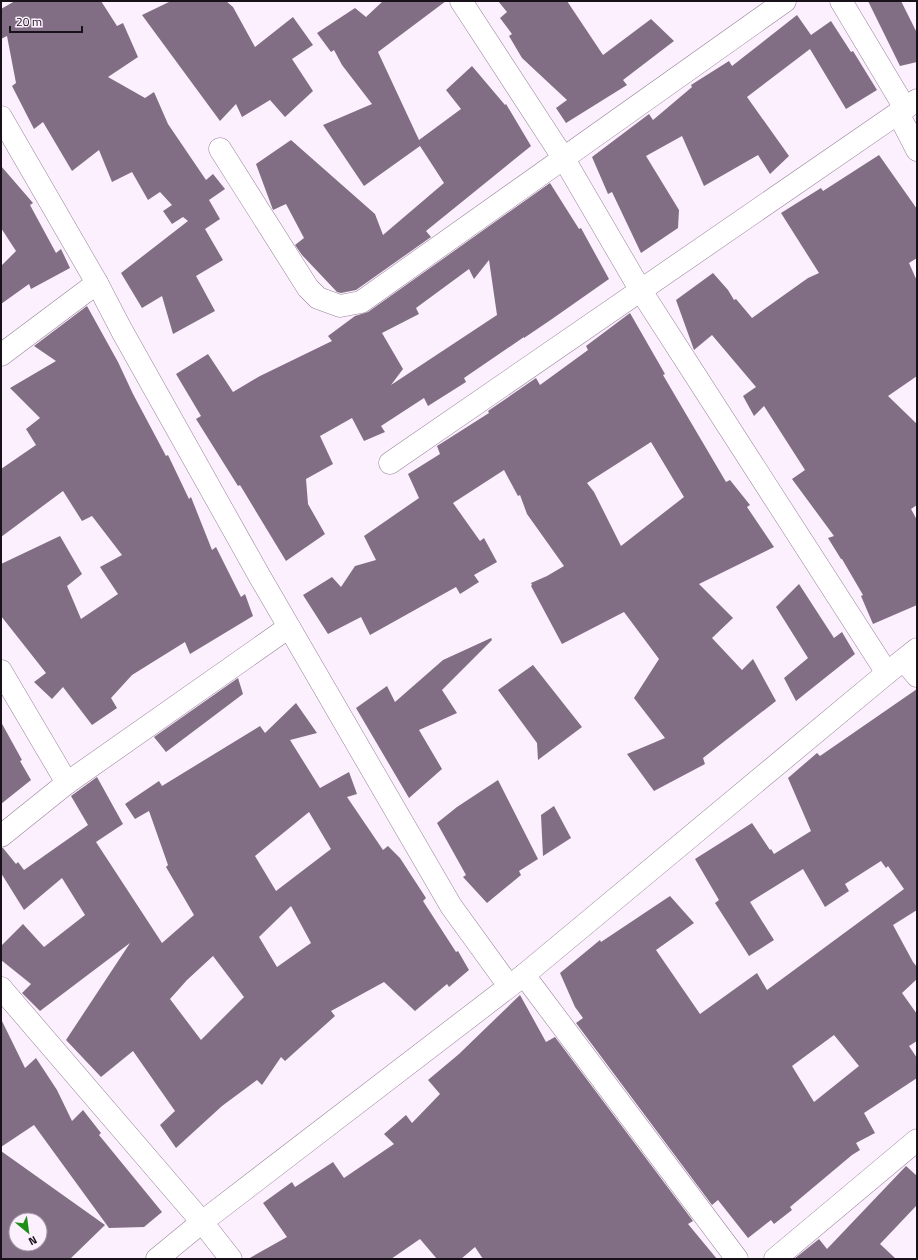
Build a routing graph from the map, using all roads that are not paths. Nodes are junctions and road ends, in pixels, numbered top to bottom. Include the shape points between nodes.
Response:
1 (461, 1) edge
2 (785, 1) edge
3 (841, 1) edge
4 (906, 107) edge
5 (1, 117) edge
6 (220, 149) dead end
7 (917, 150) edge
8 (564, 159) junction
9 (97, 283) junction
10 (641, 291) junction
11 (1, 355) edge
12 (390, 463) dead end
13 (289, 627) junction
14 (913, 662) edge
15 (1, 671) edge
16 (886, 673) junction
17 (67, 783) junction
18 (1, 836) edge
19 (517, 981) junction
20 (1, 988) edge
21 (917, 1140) edge
22 (202, 1222) junction
23 (157, 1259) edge
24 (231, 1259) edge
25 (737, 1259) edge
26 (775, 1259) edge

1 - 8 street
2 - 8 street
3 - 4 street
4 - 7 street
4 - 10 street
5 - 9 street
6 - 8 street via 308,288 318,298 340,306 361,302
8 - 10 street
9 - 11 street
9 - 13 street
10 - 12 street
10 - 16 street
13 - 17 street
13 - 19 street via 451,906
14 - 16 street
15 - 17 street
16 - 19 street
17 - 18 street
19 - 22 street
19 - 25 street
20 - 22 street
21 - 26 street
22 - 23 street
22 - 24 street

